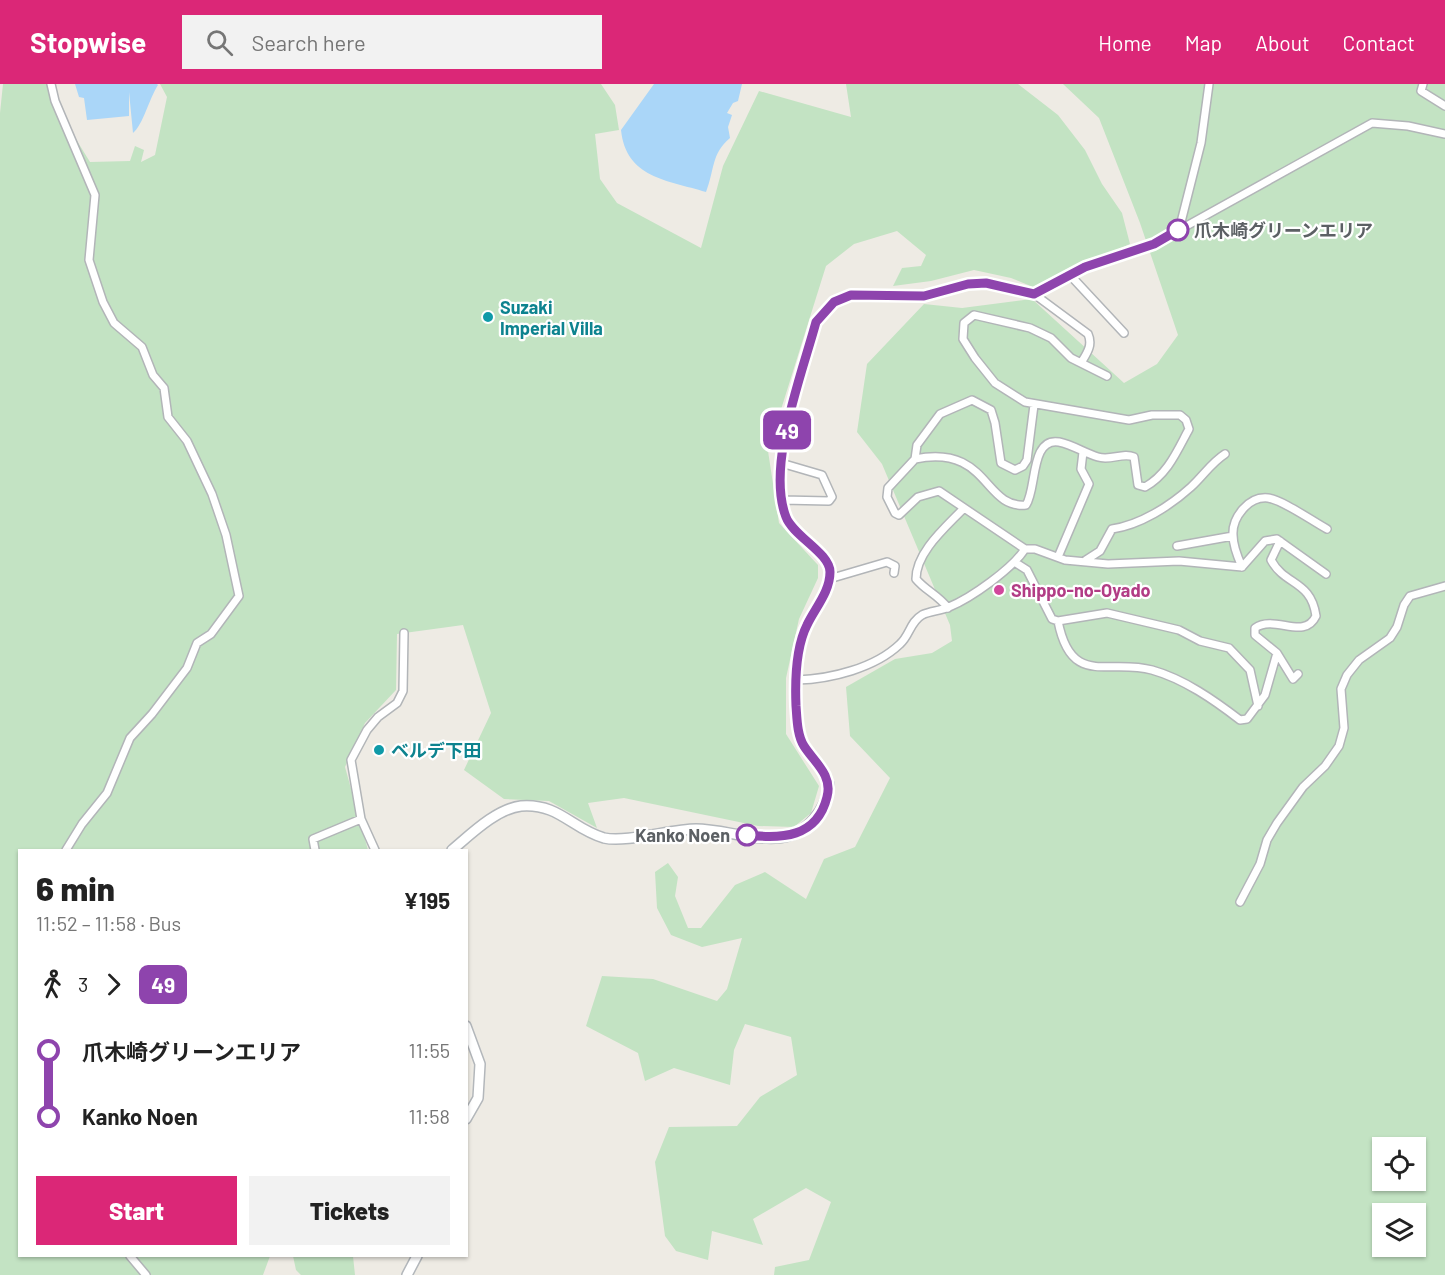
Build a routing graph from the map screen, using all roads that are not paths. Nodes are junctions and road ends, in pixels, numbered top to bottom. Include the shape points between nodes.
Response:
1 (51, 84) edge
2 (1209, 84) edge
3 (1423, 84) edge
4 (1445, 106) edge
5 (1445, 134) edge
6 (1179, 230) junction
7 (1070, 275) junction
8 (1034, 294) junction
9 (1124, 333) dead end
10 (1081, 363) junction
11 (1107, 376) dead end
12 (1034, 405) junction
13 (1083, 452) junction
14 (1225, 454) dead end
15 (915, 459) junction
16 (781, 463) junction
17 (782, 500) junction
18 (963, 509) junction
19 (1327, 529) dead end
20 (1233, 536) junction
21 (1280, 541) junction
22 (1177, 546) dead end
23 (1025, 549) junction
24 (1058, 557) junction
25 (1086, 561) junction
26 (1016, 563) junction
27 (1242, 567) junction
28 (894, 573) dead end
29 (1326, 574) dead end
30 (829, 579) junction
31 (1445, 586) edge
32 (948, 608) junction
33 (1058, 621) junction
34 (404, 633) dead end
35 (1277, 653) junction
36 (1298, 674) dead end
37 (797, 680) junction
38 (1258, 706) junction
39 (829, 783) joint
40 (361, 819) junction
41 (67, 849) edge
42 (315, 849) edge
43 (375, 849) edge
44 (453, 849) edge
45 (1240, 902) dead end
46 (468, 1031) edge
47 (468, 1116) edge
48 (131, 1257) edge
49 (416, 1257) edge
50 (146, 1275) edge
51 (407, 1275) edge

1 - 41 street via 95,195 89,260 103,302 114,323 142,347 153,375 164,388 168,417 187,441 212,494 226,535 239,596 211,634 197,643 187,668 129,738 107,793
2 - 6 street via 1201,143
3 - 4 street via 1424,95
5 - 6 street via 1372,123
6 - 7 street via 1154,244
7 - 8 street
7 - 9 street
8 - 10 street via 1088,334 1091,340
8 - 16 street via 986,283 924,296 851,295 834,302 816,322
10 - 11 street
10 - 12 street via 1051,338 1030,328 974,315 968,317 963,339 975,358 995,382
12 - 13 street via 1129,420 1180,415 1189,429 1163,473 1145,487 1138,485 1134,457 1128,454 1100,458
12 - 15 street via 1026,460 1015,470 1001,463 991,410 972,399 940,414 917,445
13 - 15 street via 1060,442 1046,444 1039,453 1032,496 1026,505 1016,506 960,460 930,455
13 - 24 street via 1081,469 1089,484
14 - 25 street via 1210,464 1192,487 1164,507 1128,526 1112,528 1100,551
15 - 18 street via 888,488 887,497 894,513 899,515 918,497 939,491
16 - 17 street
16 - 17 street via 822,475 832,497 829,501
17 - 30 street via 790,527 829,565
18 - 23 street
18 - 32 street via 917,565 916,579
19 - 20 street via 1269,498 1244,507 1234,523
20 - 22 street
20 - 27 street
21 - 27 street via 1265,541
21 - 29 street
21 - 35 street via 1270,560 1279,572 1307,590 1316,616 1310,625 1300,628 1279,623 1255,628 1255,635
23 - 24 street
23 - 26 street
24 - 25 street
25 - 27 street via 1128,565 1179,561
26 - 32 street
26 - 33 street via 1027,570 1046,611
28 - 30 street via 895,566 887,562
30 - 37 street via 802,637
31 - 45 street via 1410,596 1390,638 1359,660 1347,675 1341,689 1344,728 1339,746 1277,823
32 - 37 street via 913,621 904,640 891,653 832,677
33 - 38 street via 1107,613 1179,630 1200,641 1229,648 1250,670
33 - 38 street via 1062,643 1085,664 1105,669 1150,669 1202,693 1240,720 1247,719
34 - 40 street via 403,691 367,730 351,760
35 - 36 street via 1293,679
35 - 38 street
37 - 39 street via 796,704 803,745
39 - 44 main road via 822,810 811,823 779,838 697,829 612,839 552,809 518,806 501,813
40 - 42 street via 313,839
40 - 43 street
46 - 47 main road via 480,1064 478,1098
48 - 50 street
49 - 51 main road

